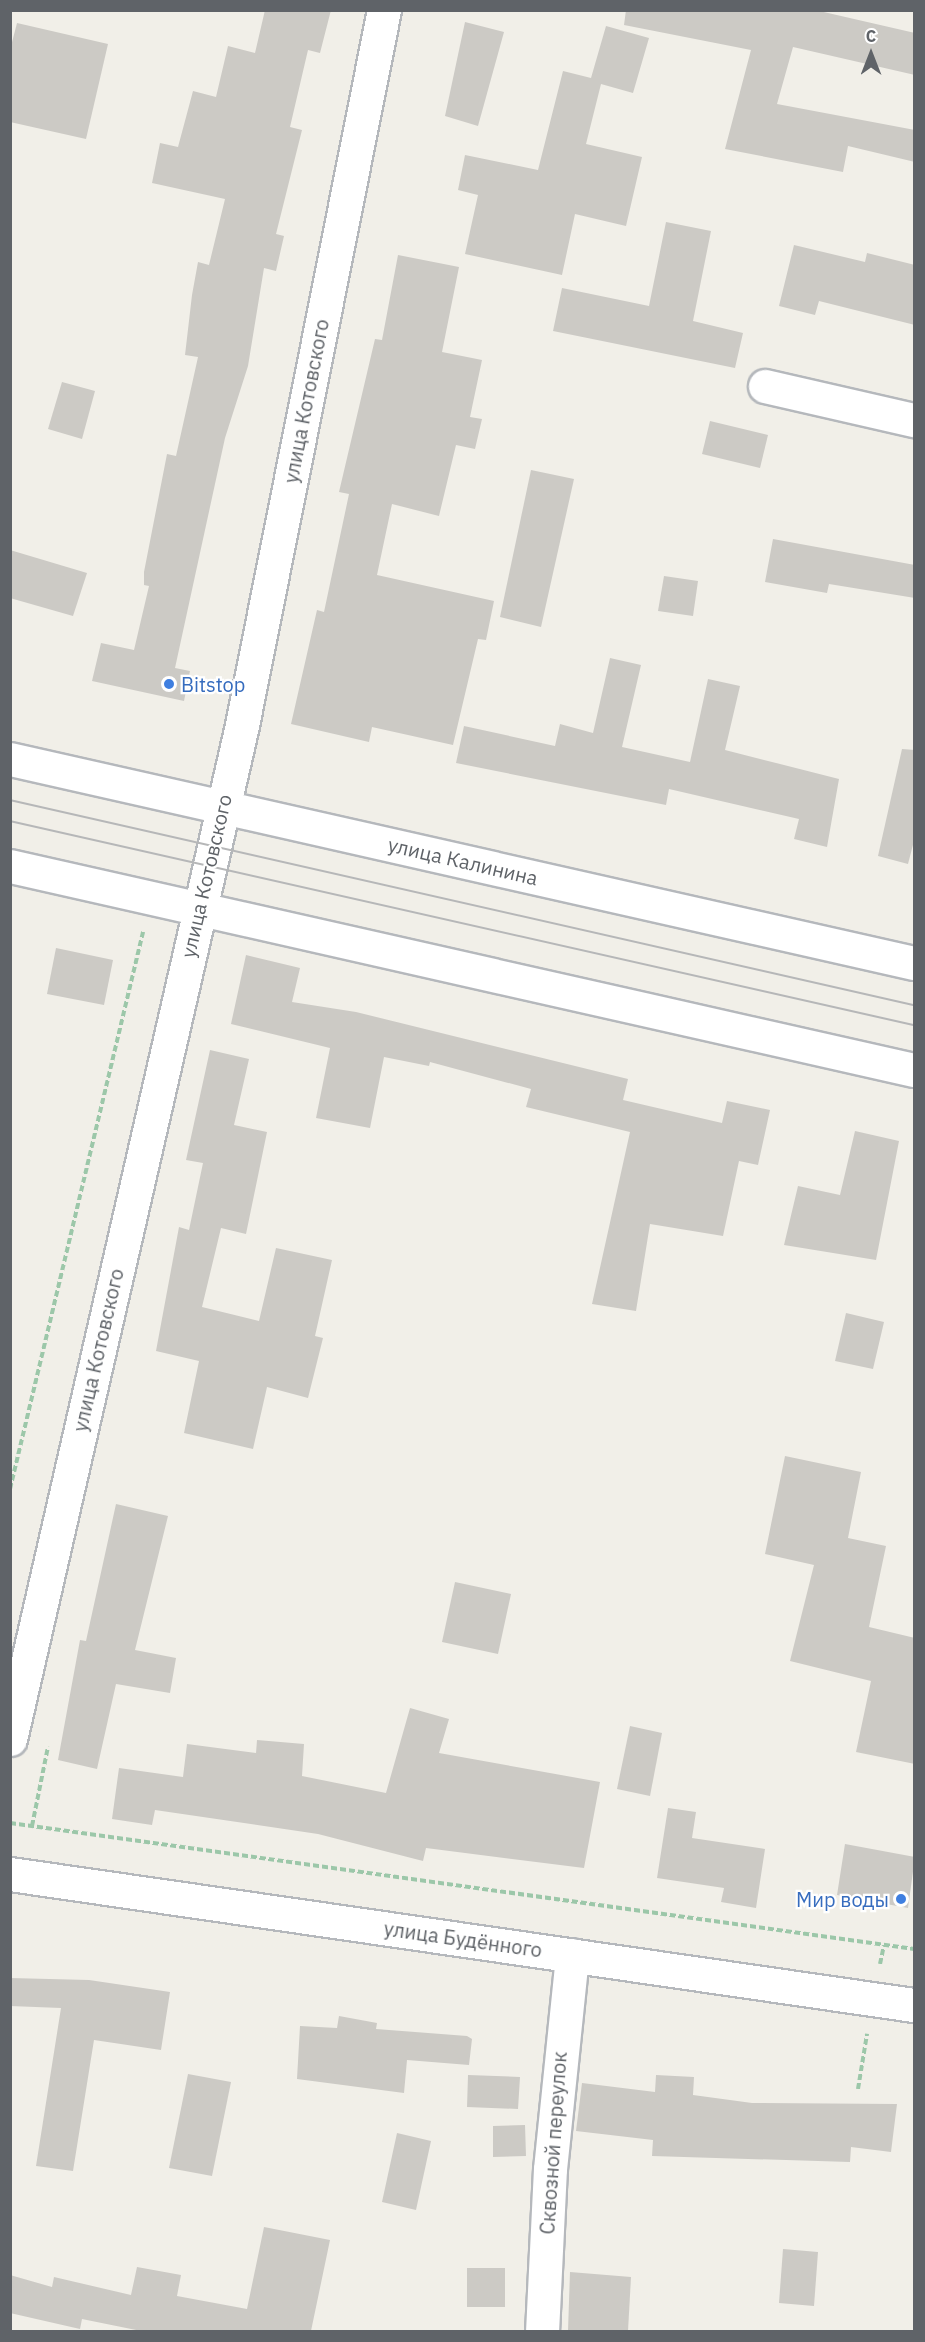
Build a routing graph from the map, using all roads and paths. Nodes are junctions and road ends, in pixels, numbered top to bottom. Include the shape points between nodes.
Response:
1 (384, 10) edge
2 (765, 386) dead end
3 (915, 420) edge
4 (10, 759) edge
5 (223, 806) junction
6 (10, 866) edge
7 (198, 909) junction
8 (144, 925) dead end
9 (915, 963) edge
10 (915, 1070) edge
11 (10, 1489) edge
12 (10, 1739) edge
13 (10, 1822) edge
14 (10, 1874) edge
15 (915, 1949) edge
16 (572, 1955) junction
17 (915, 2005) edge
18 (542, 2331) edge

1 - 5 street, улица Котовского
2 - 3 street
4 - 5 street, улица Калинина
5 - 7 street, улица Котовского
5 - 9 street, улица Калинина
6 - 7 street
7 - 10 street
7 - 12 street, улица Котовского
8 - 11 path
13 - 15 path
14 - 16 street, улица Будённого
16 - 17 street, улица Будённого
16 - 18 street, Сквозной переулок via 550,2169

